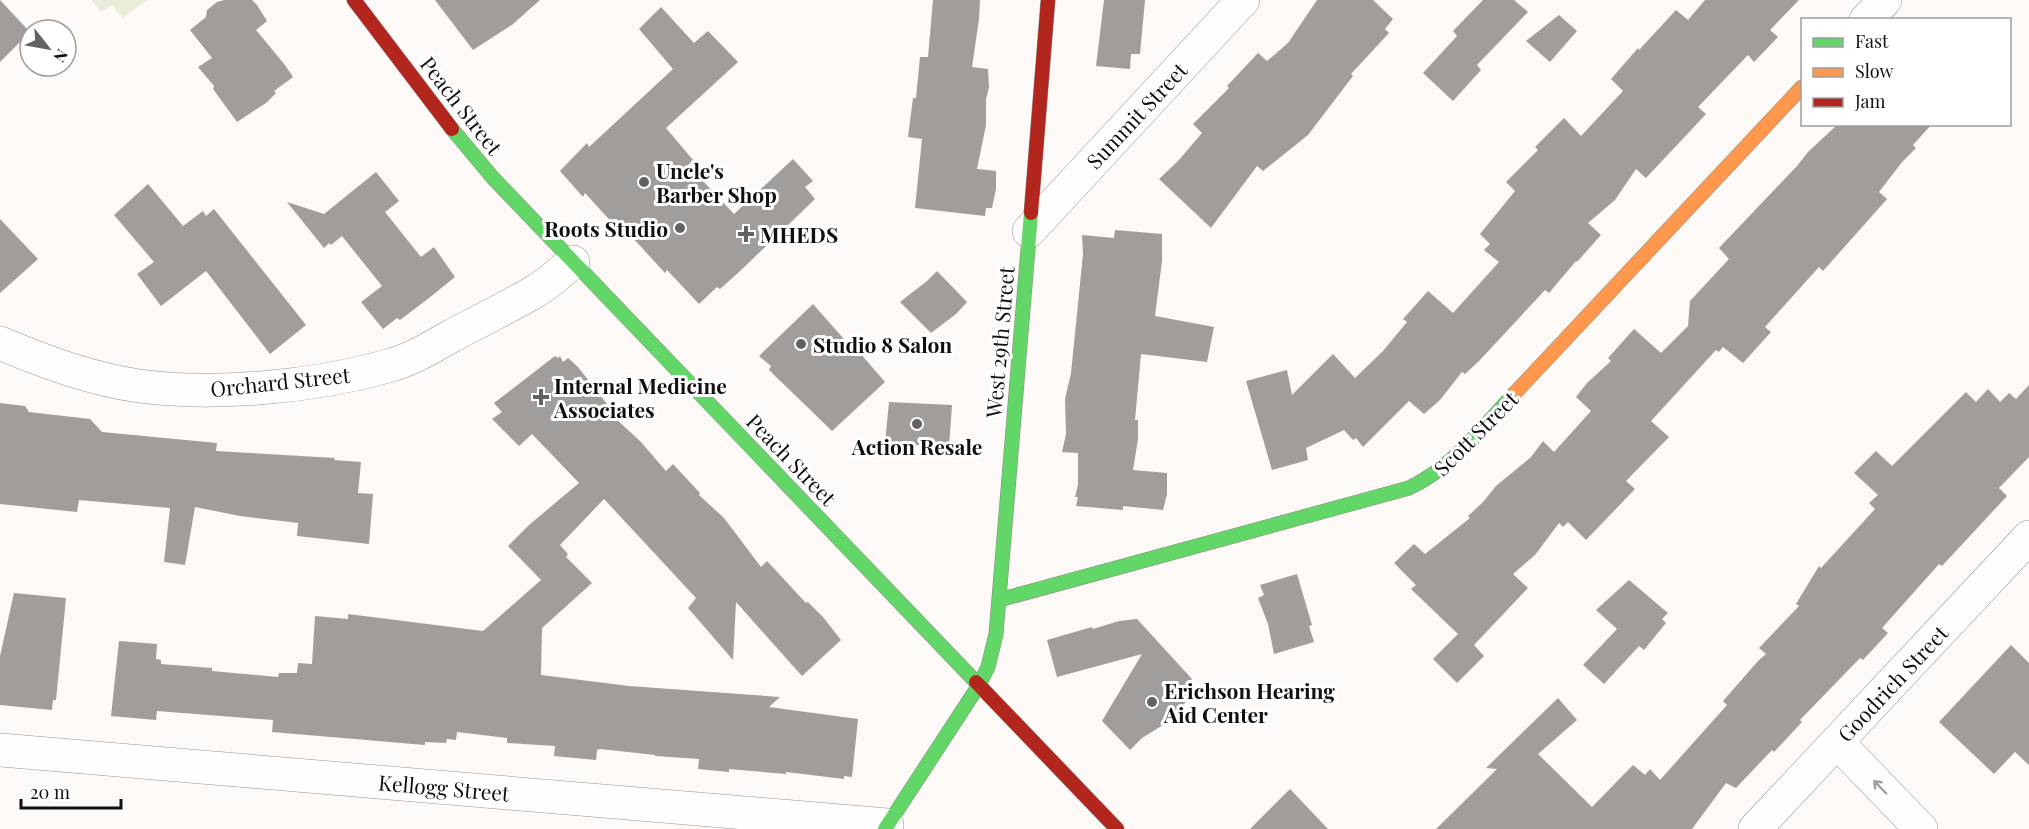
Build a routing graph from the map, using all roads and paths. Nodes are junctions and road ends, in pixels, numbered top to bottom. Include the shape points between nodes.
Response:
1 (354, 0) edge
2 (1048, 0) edge
3 (1243, 0) edge
4 (1885, 0) edge
5 (1868, 18) edge
6 (1801, 89) edge
7 (1029, 231) junction
8 (573, 262) junction
9 (0, 343) edge
10 (2029, 537) edge
11 (999, 600) junction
12 (979, 685) junction
13 (1837, 742) junction
14 (0, 750) edge
15 (886, 827) edge
16 (1117, 829) edge
17 (1755, 829) edge
18 (1921, 829) edge

1 - 8 street, Peach Street via 457,136
2 - 7 street, West 29th Street
3 - 7 street, Summit Street
4 - 5 street
6 - 11 street, Scott Street via 1453,458 1428,479 1409,488
7 - 11 street, West 29th Street
8 - 9 street, Orchard Street via 536,291 417,355 389,366 324,380 238,390 138,386 90,376
8 - 12 street, Peach Street
10 - 13 street, Goodrich Street
11 - 12 street, West 29th Street via 993,650
12 - 15 street, West 29th Street
12 - 16 street, Peach Street
13 - 17 street, Goodrich Street
18 -> 13 street
14 - 15 street, Kellogg Street

